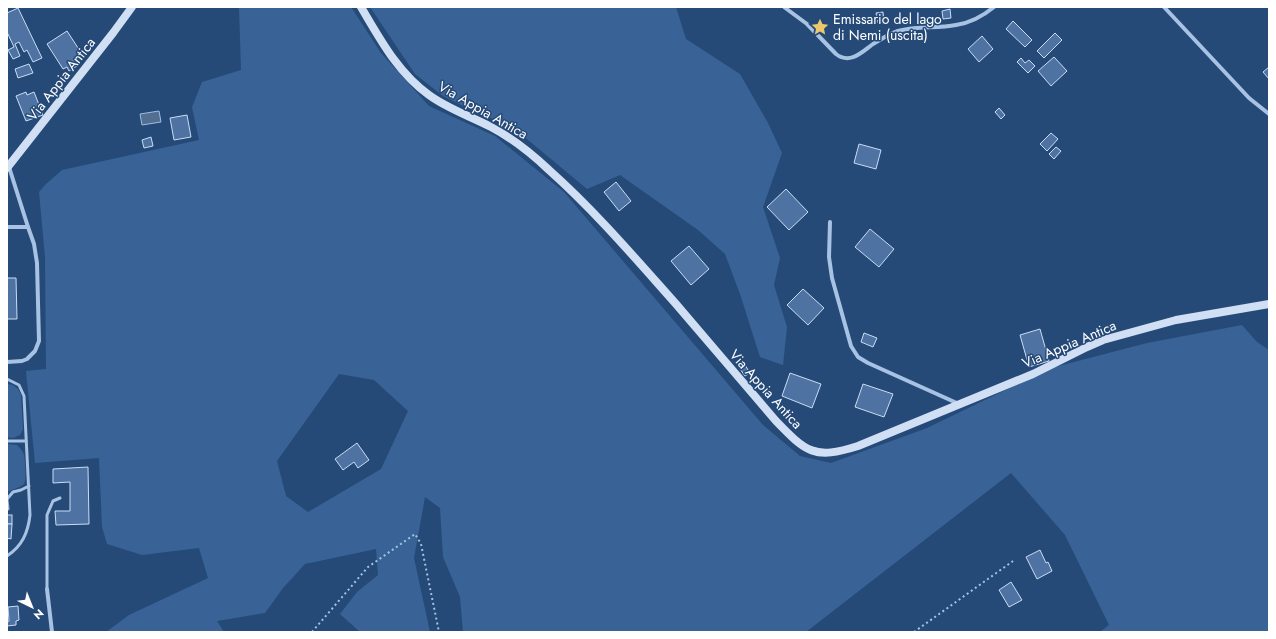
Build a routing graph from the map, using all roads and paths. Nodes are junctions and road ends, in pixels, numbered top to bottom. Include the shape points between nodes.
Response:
1 (132, 7) edge
2 (361, 7) edge
3 (784, 7) edge
4 (994, 7) edge
5 (1164, 7) edge
6 (1269, 114) edge
7 (8, 167) edge
8 (830, 222) dead end
9 (7, 227) edge
10 (28, 227) junction
11 (1269, 304) edge
12 (7, 362) edge
13 (7, 379) edge
14 (959, 404) junction
15 (26, 440) junction
16 (7, 441) edge
17 (30, 486) junction
18 (60, 498) dead end
19 (7, 499) edge
20 (8, 509) edge
21 (7, 556) edge
22 (1013, 561) dead end
23 (48, 589) joint
24 (52, 632) edge
25 (312, 632) edge
26 (439, 632) edge
27 (914, 632) edge

1 - 7 street, Via Appia Antica
2 - 14 street, Via Appia Antica via 396,63 416,84 443,104 490,126 518,143 591,210 640,262 776,422 803,447 825,453 843,451
3 - 4 street via 807,24 836,54 847,59 898,31 964,24
5 - 6 street via 1249,98
7 - 10 street
8 - 14 street via 830,270 850,343 856,355 868,363
9 - 10 street
10 - 12 street via 37,263 38,341 35,351 27,359
11 - 14 street, Via Appia Antica via 1176,320 1109,339
13 - 15 lane via 16,383 23,392
15 - 16 lane
15 - 17 lane
17 - 19 lane via 13,492
17 - 21 lane via 29,529 16,551
18 - 23 lane via 54,501 47,515
19 - 20 lane
22 - 27 path
23 - 24 street
25 - 26 path via 368,567 415,534 422,544

